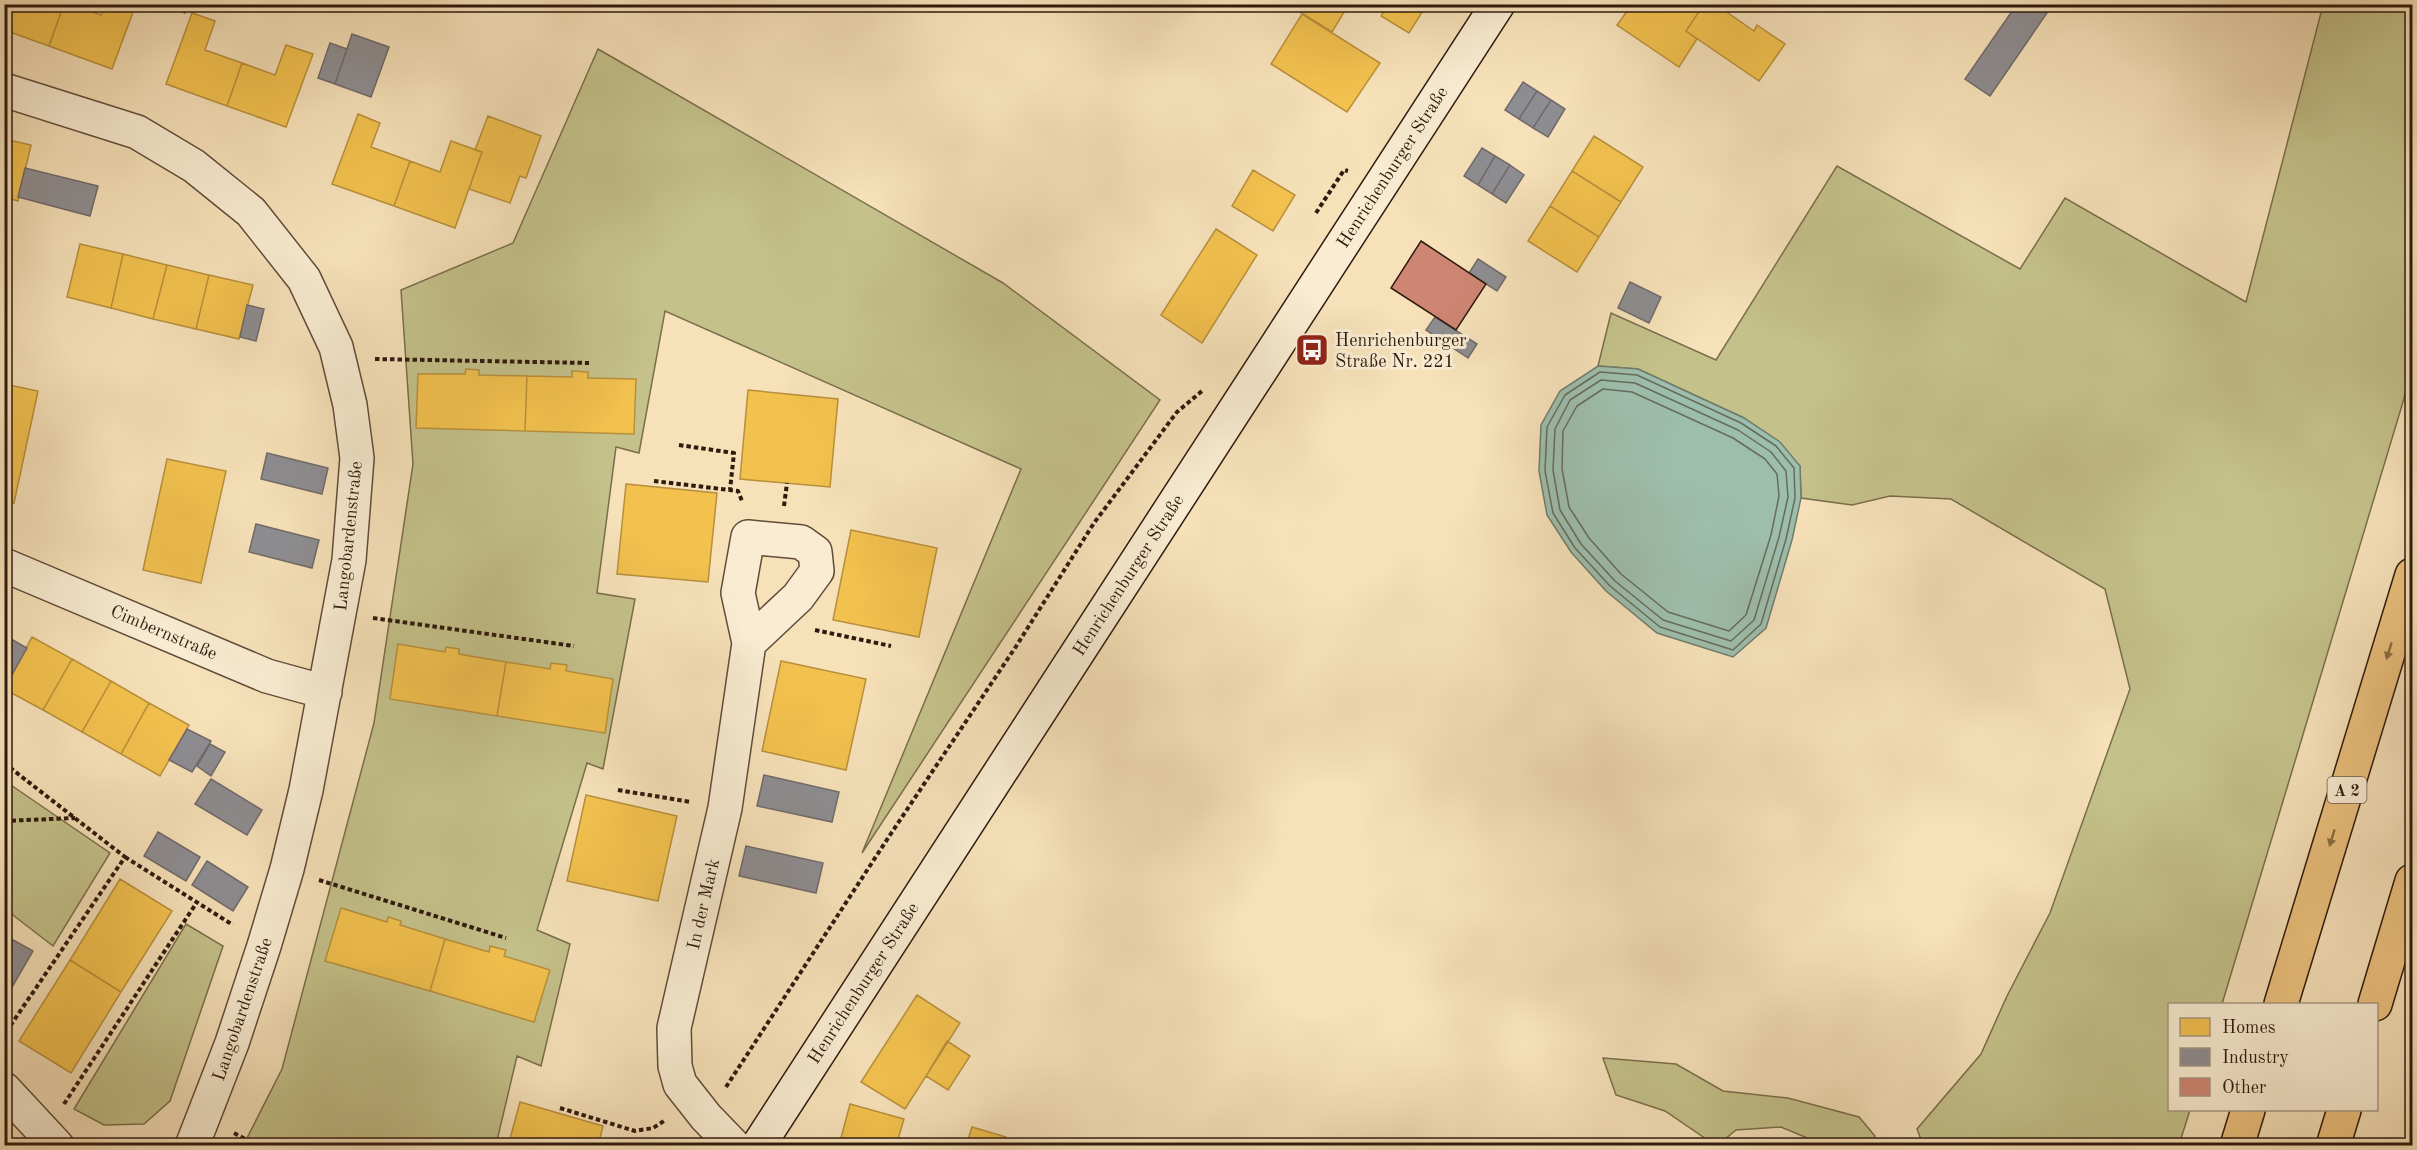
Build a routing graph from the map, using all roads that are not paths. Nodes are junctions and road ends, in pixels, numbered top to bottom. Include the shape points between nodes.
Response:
1 (1498, 4) edge
2 (4, 90) edge
3 (4, 565) edge
4 (2412, 575) edge
5 (749, 643) junction
6 (326, 692) junction
7 (2412, 881) edge
8 (2281, 1003) edge
9 (2376, 1003) edge
10 (4, 1089) edge
11 (2248, 1111) edge
12 (2344, 1111) edge
13 (51, 1139) edge
14 (192, 1146) edge
15 (734, 1146) edge
16 (758, 1146) edge
17 (2237, 1146) edge
18 (2333, 1146) edge

1 - 16 street, Henrichenburger Straße
2 - 6 street, Langobardenstraße via 137,132 194,166 250,212 304,279 336,346 357,458 349,560
3 - 6 street, Cimbernstraße via 267,676
4 -> 8 highway, A 2
5 - 5 street, In der Mark via 738,593 748,537 801,542 816,552 817,571 798,597
5 - 15 street, In der Mark via 725,808 674,1028 675,1066 680,1084
6 - 14 street, Langobardenstraße via 287,870 232,1043
7 - 9 highway
10 - 13 street
11 - 17 highway
12 - 18 highway

